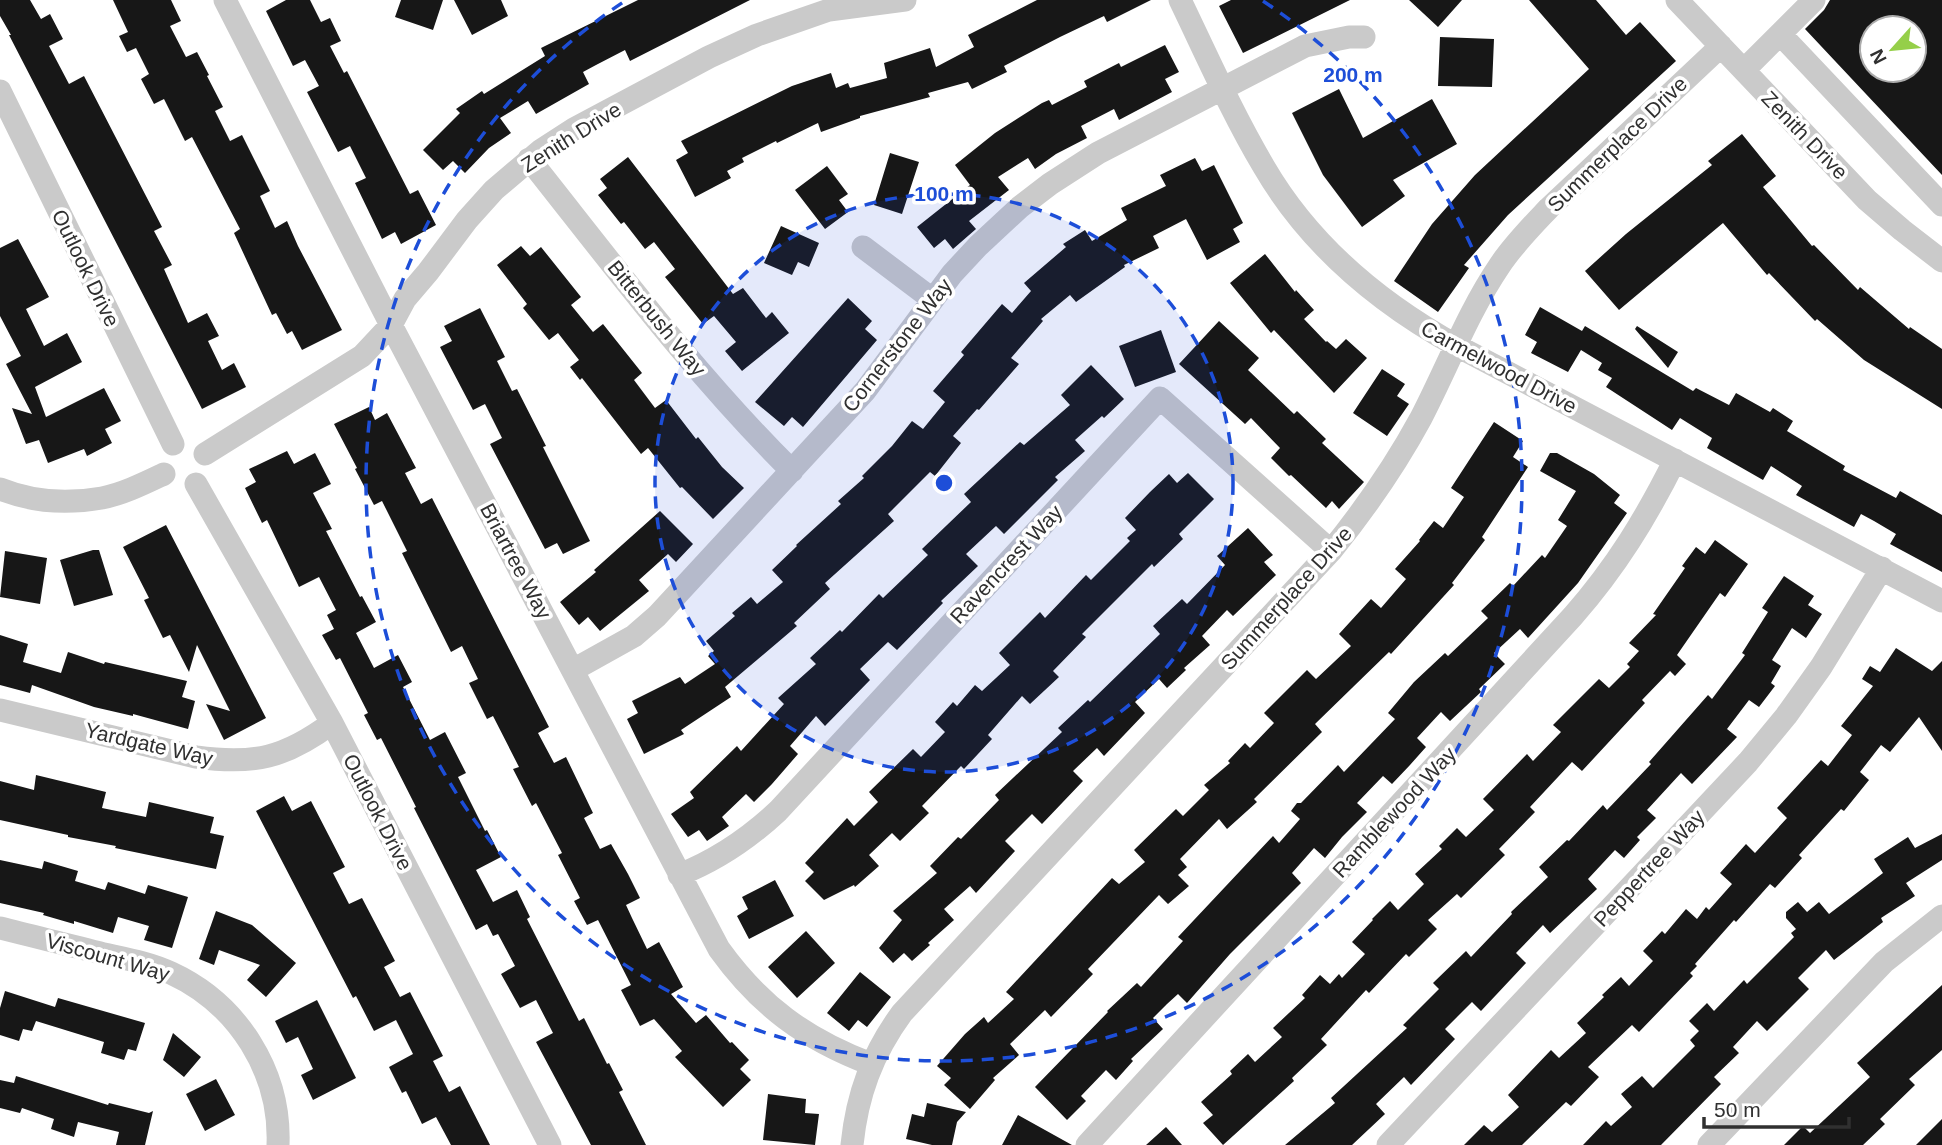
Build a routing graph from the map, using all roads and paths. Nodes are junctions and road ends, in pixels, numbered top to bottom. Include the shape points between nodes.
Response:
1 (225, 0) edge
2 (902, 0) edge
3 (1180, 0) edge
4 (1677, 0) edge
5 (1814, 0) edge
6 (1780, 34) junction
7 (1364, 37) dead end
8 (1721, 46) junction
9 (1744, 70) junction
10 (1223, 87) junction
11 (0, 91) edge
12 (529, 159) junction
13 (1942, 205) edge
14 (863, 247) dead end
15 (1942, 261) edge
16 (932, 299) junction
17 (391, 325) junction
18 (1457, 345) junction
19 (173, 444) junction
20 (205, 454) junction
21 (1675, 460) junction
22 (792, 471) junction
23 (163, 474) junction
24 (196, 484) junction
25 (0, 489) edge
26 (1331, 551) junction
27 (1882, 568) junction
28 (1942, 601) edge
29 (573, 670) junction
30 (0, 710) edge
31 (332, 723) junction
32 (679, 875) junction
33 (1942, 916) edge
34 (0, 928) edge
35 (871, 1064) junction
36 (278, 1145) edge
37 (551, 1145) edge
38 (852, 1145) edge
39 (1087, 1145) edge
40 (1388, 1145) edge
41 (1709, 1145) edge

1 - 17 street, Briartree Way
2 - 12 street, Zenith Drive via 829,10 757,35 574,129
3 - 10 street, Carmelwood Drive
4 - 8 street, Zenith Drive
5 - 6 street
6 - 9 street
6 - 13 street
7 - 10 street, Cornerstone Way via 1305,46
8 - 9 street, Zenith Drive
8 - 18 street, Summerplace Drive via 1523,236 1500,265
9 - 15 street, Zenith Drive via 1867,200
10 - 16 street, Cornerstone Way via 1098,153 1050,184 978,246
10 - 18 street, Carmelwood Drive via 1264,168 1313,234 1385,301
11 - 19 street, Outlook Drive
12 - 17 street, Zenith Drive via 467,220 405,299
12 - 22 street, Bitterbush Way via 696,368
14 - 16 street
16 - 22 street, Cornerstone Way via 883,369
17 - 20 street, Zenith Drive via 362,356
17 - 29 street, Briartree Way
18 - 21 street, Carmelwood Drive
18 - 26 street, Summerplace Drive via 1393,468
19 - 20 street via 195,444
19 - 23 street via 163,456
20 - 24 street via 207,469
21 - 27 street, Carmelwood Drive
21 - 39 street, Ramblewood Way via 1621,557 1582,607
22 - 29 street, Cornerstone Way via 657,616 634,636
23 - 24 street via 178,486
23 - 25 street via 103,498 52,501
24 - 31 street, Outlook Drive
26 - 32 street, Ravencrest Way via 1160,398 778,811 728,852
26 - 35 street, Summerplace Drive via 902,1013
27 - 28 street, Carmelwood Drive
27 - 40 street, Peppertree Way via 1821,667 1748,762
29 - 32 street, Briartree Way
30 - 31 street, Yardgate Way via 222,761 274,755 299,746
31 - 37 street, Outlook Drive
32 - 35 street, Briartree Way via 719,950 757,995 815,1040
33 - 41 street via 1884,962
34 - 36 street, Viscount Way via 141,962 171,973 223,1007 253,1044 272,1088
35 - 38 street, Summerplace Drive

